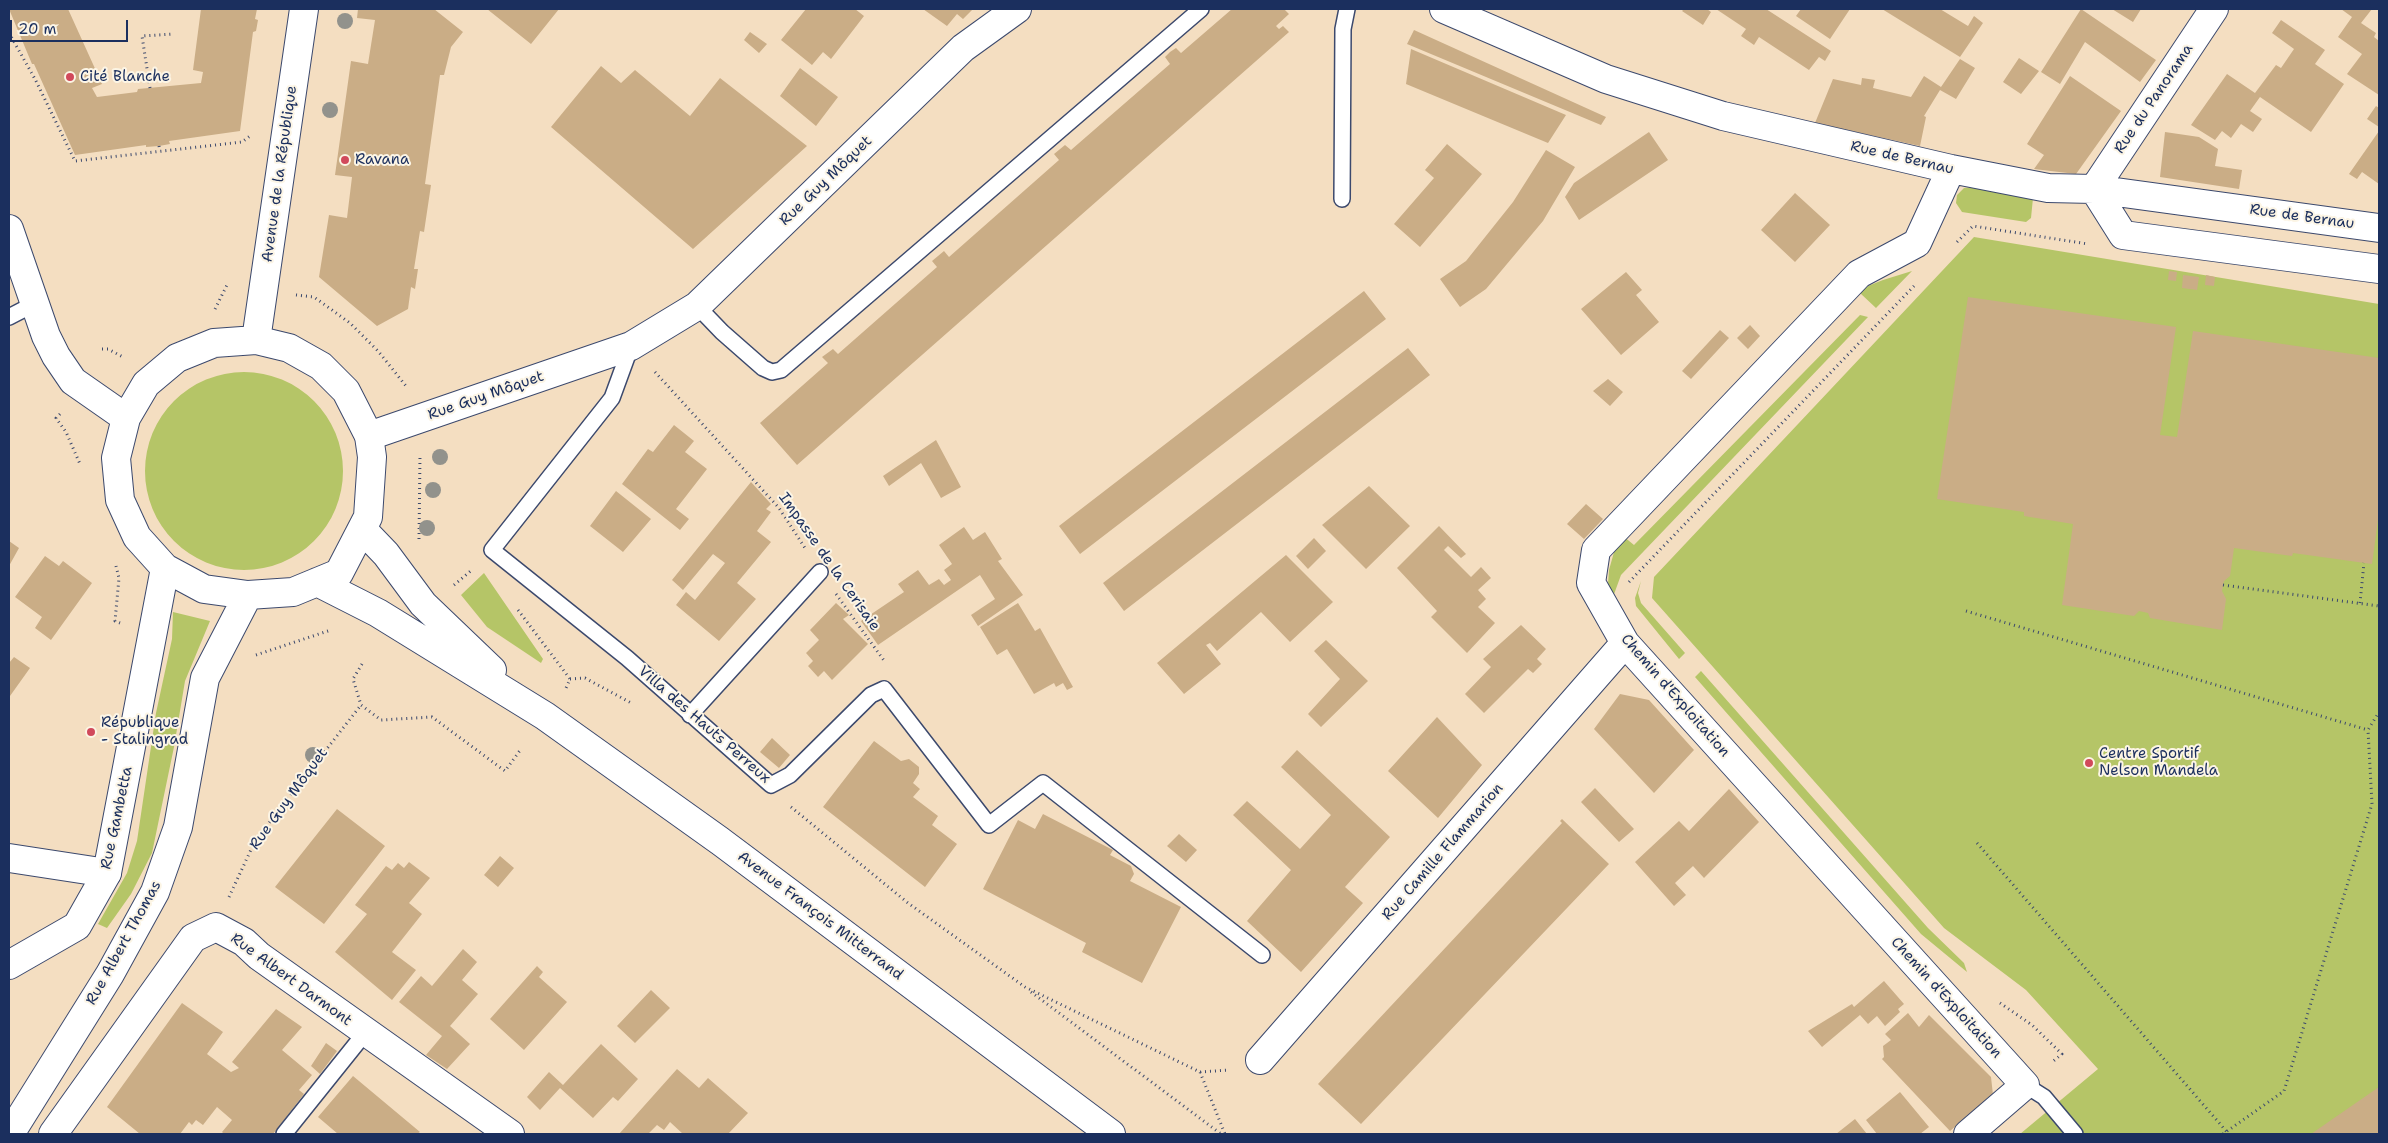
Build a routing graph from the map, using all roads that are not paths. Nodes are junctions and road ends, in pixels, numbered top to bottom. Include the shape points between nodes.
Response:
1 (304, 9) edge
2 (1017, 9) edge
3 (1201, 9) edge
4 (1347, 9) edge
5 (1444, 9) edge
6 (2214, 9) edge
7 (1951, 169) junction
8 (2094, 189) junction
9 (1342, 199) dead end
10 (2379, 228) edge
11 (9, 229) edge
12 (2379, 270) edge
13 (36, 303) junction
14 (698, 306) junction
15 (9, 317) edge
16 (256, 340) junction
17 (631, 346) junction
18 (126, 418) junction
19 (369, 436) junction
20 (362, 529) junction
21 (165, 568) junction
22 (820, 572) road end
23 (317, 582) junction
24 (248, 595) junction
25 (1625, 643) junction
26 (525, 703) junction
27 (690, 715) junction
28 (9, 858) edge
29 (107, 874) junction
30 (1262, 955) dead end
31 (9, 965) edge
32 (365, 1033) junction
33 (1260, 1060) dead end
34 (2025, 1085) junction
35 (10, 1134) edge
36 (53, 1134) edge
37 (284, 1134) edge
38 (510, 1134) edge
39 (1112, 1134) edge
40 (1968, 1134) edge
41 (2075, 1134) edge

1 - 16 street, Avenue de la République
2 - 14 street, Rue Guy Môquet via 963,48
3 - 14 lane via 781,370 772,372 763,368
4 - 9 lane via 1343,29
5 - 7 street, Rue de Bernau via 1606,79 1696,108
6 - 8 street, Rue du Panorama
7 - 8 street, Rue de Bernau via 2048,188
7 - 25 street, Chemin d'Exploitation via 1917,242 1859,274 1596,550 1591,583
8 - 10 street, Rue de Bernau
8 - 12 street via 2123,235
11 - 13 street
13 - 15 lane
13 - 18 street via 46,336 73,381
14 - 17 street, Rue Guy Môquet
16 - 18 street via 214,343 177,358 146,384
16 - 19 street via 289,348 321,366 346,391
17 - 19 street, Rue Guy Môquet
17 - 27 lane, Villa des Hauts Perreux via 612,398 492,550 627,658
18 - 21 street via 116,458 120,500 137,537
19 - 20 street via 372,457 368,516
20 - 23 street via 339,573
20 - 26 street via 386,554 423,604
21 - 24 street via 204,589
21 - 29 street, Rue Gambetta
22 - 27 lane
23 - 24 street via 293,592
23 - 26 street via 378,613
24 - 35 street, Rue Albert Thomas via 204,681 178,826 155,892 110,974
25 - 33 street, Rue Camille Flammarion
25 - 34 street, Chemin d'Exploitation
26 - 39 street, Avenue François Mitterrand via 720,841
27 - 30 lane, Villa des Hauts Perreux via 771,785 790,775 871,695 884,689 989,825 1043,783
28 - 29 street
29 - 31 street, Rue Gambetta via 77,926
32 - 36 street, Rue Albert Darmont via 244,942 216,927 193,938
32 - 37 lane
32 - 38 street, Rue Albert Darmont
34 - 40 street
34 - 41 lane via 2044,1097

